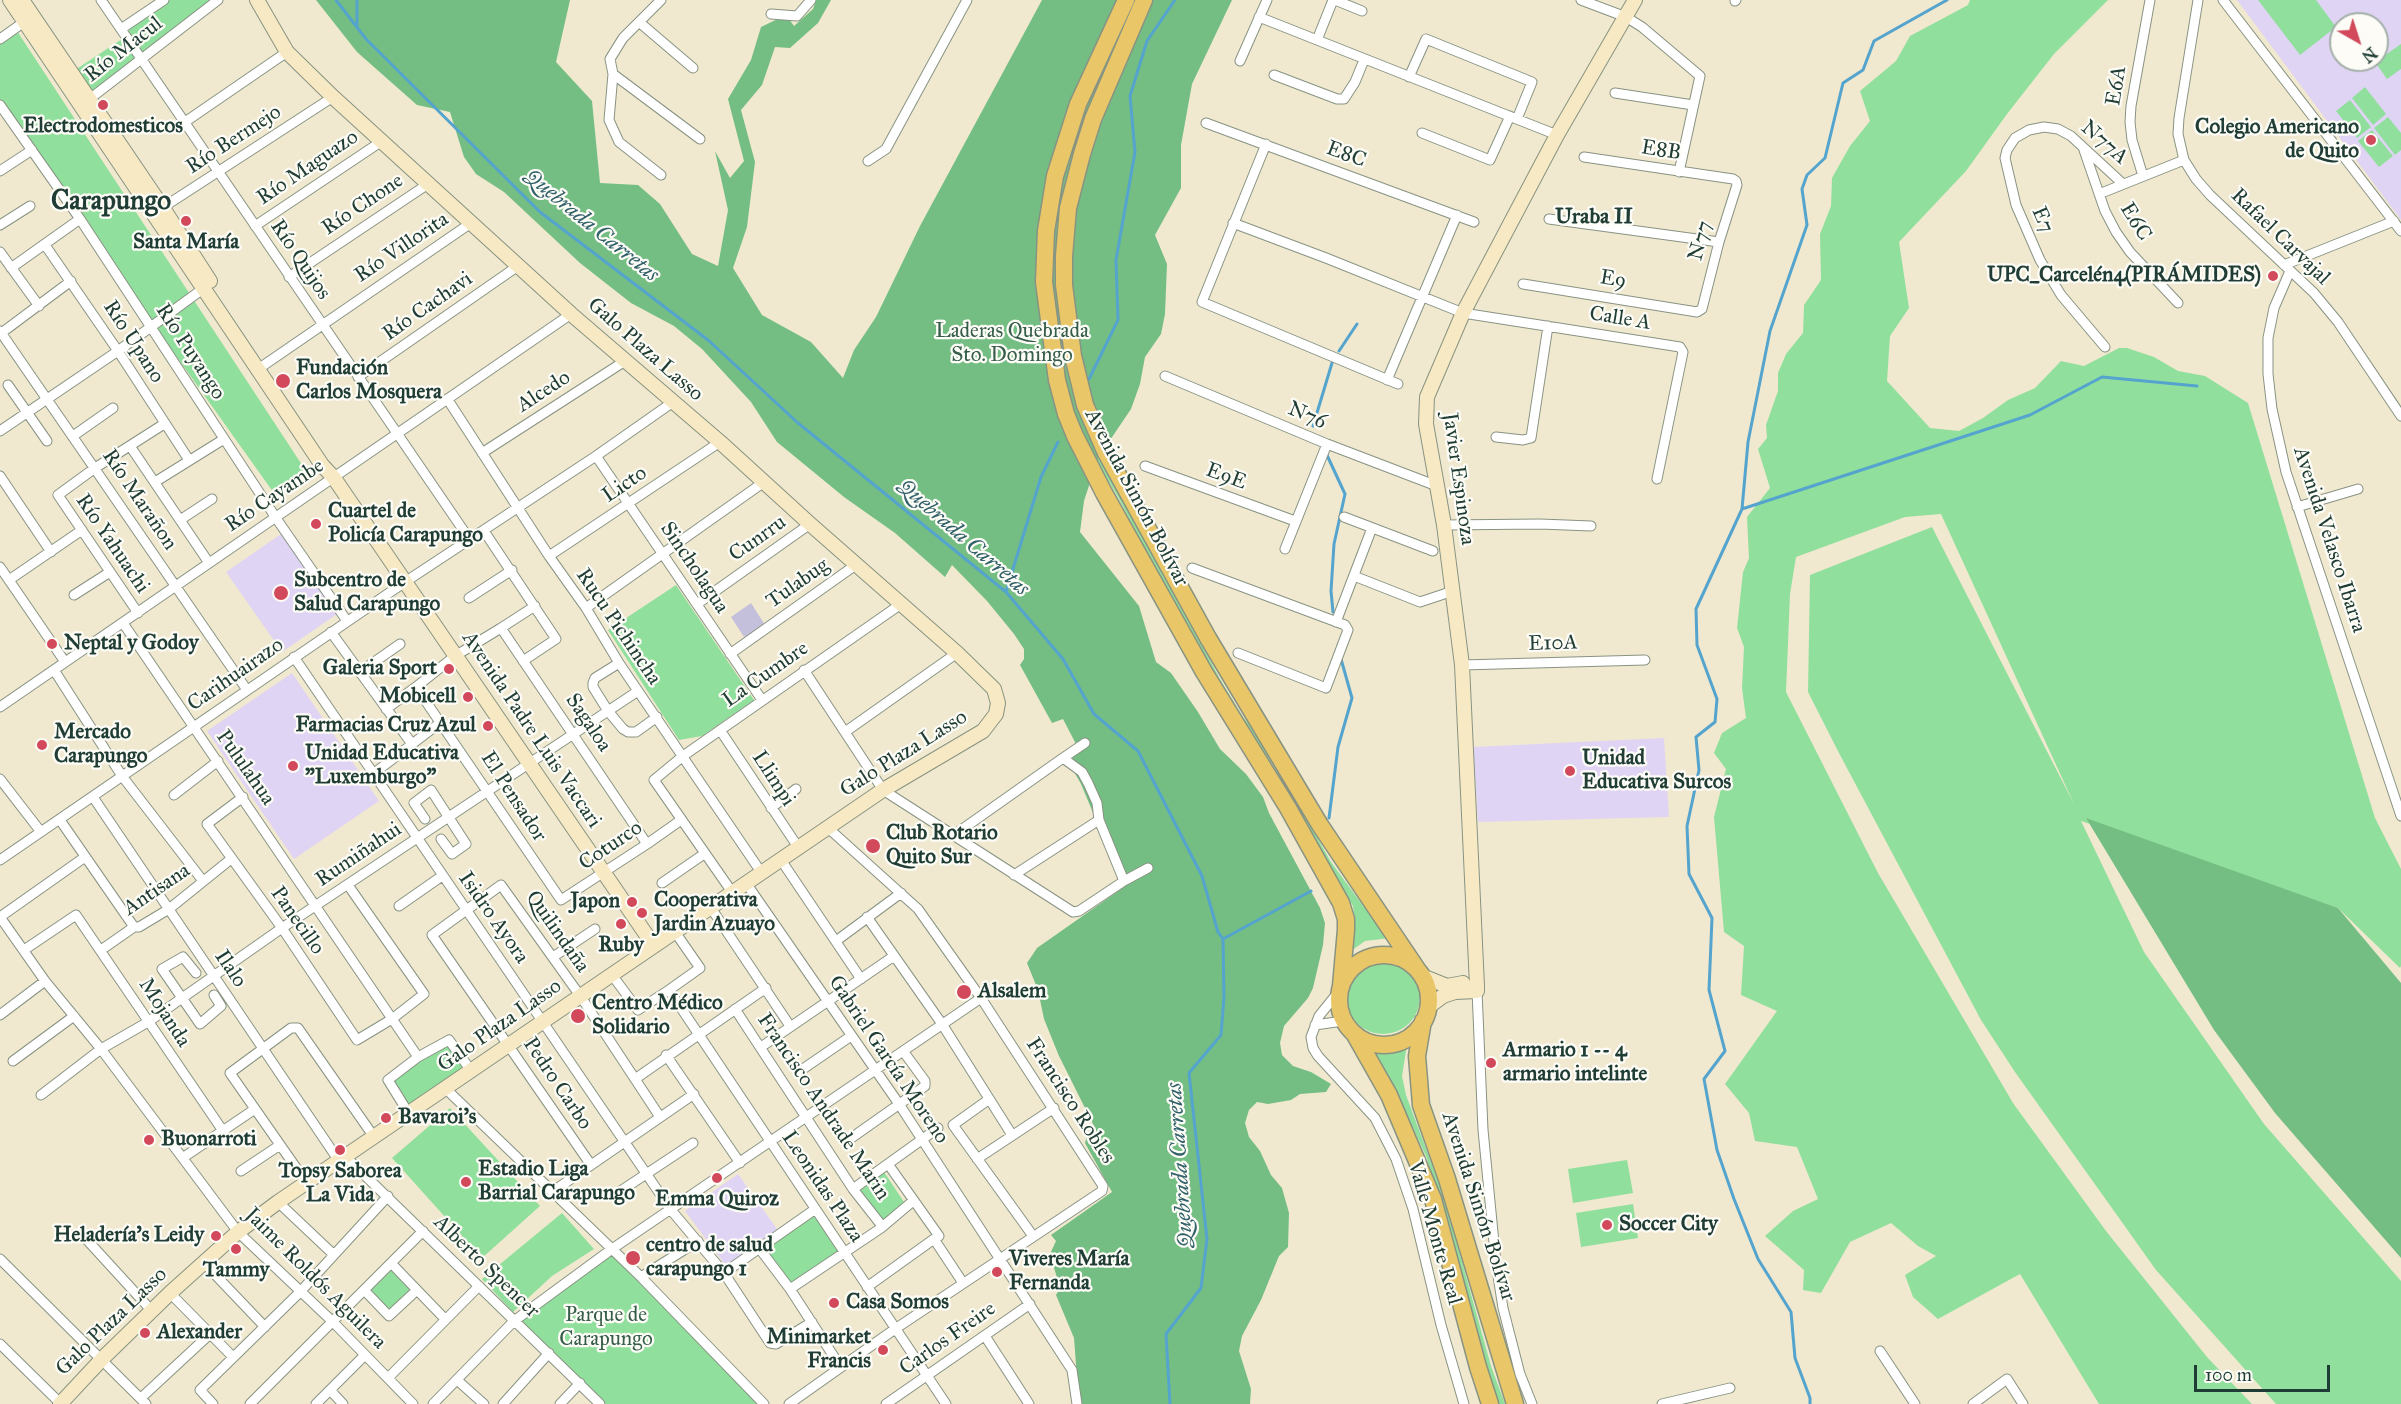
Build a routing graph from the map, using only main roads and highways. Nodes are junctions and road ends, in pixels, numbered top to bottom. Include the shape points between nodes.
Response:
1 (1126, 0) edge
2 (1144, 0) edge
3 (1420, 972) junction
4 (1340, 988) junction
5 (1426, 1014) junction
6 (1355, 1035) junction
7 (1490, 1404) edge
8 (1515, 1404) edge

1 - 4 highway, Avenida Simón Bolívar via 1078,104 1054,176 1044,282 1057,380 1075,436 1193,652 1341,903 1346,930
2 - 3 highway, Avenida Simón Bolívar via 1094,119 1068,208 1064,285 1085,405 1106,453 1208,638 1320,825
3 - 4 highway via 1406,960 1380,954 1356,964
3 - 5 highway, Avenida Simón Bolívar via 1428,991
4 - 6 highway, Avenida Simón Bolívar via 1343,1021
5 - 6 highway via 1415,1032 1392,1044 1379,1045
5 - 8 highway, Avenida Simón Bolívar via 1417,1056 1421,1105
6 - 7 highway, Avenida Simón Bolívar via 1389,1095 1433,1199

